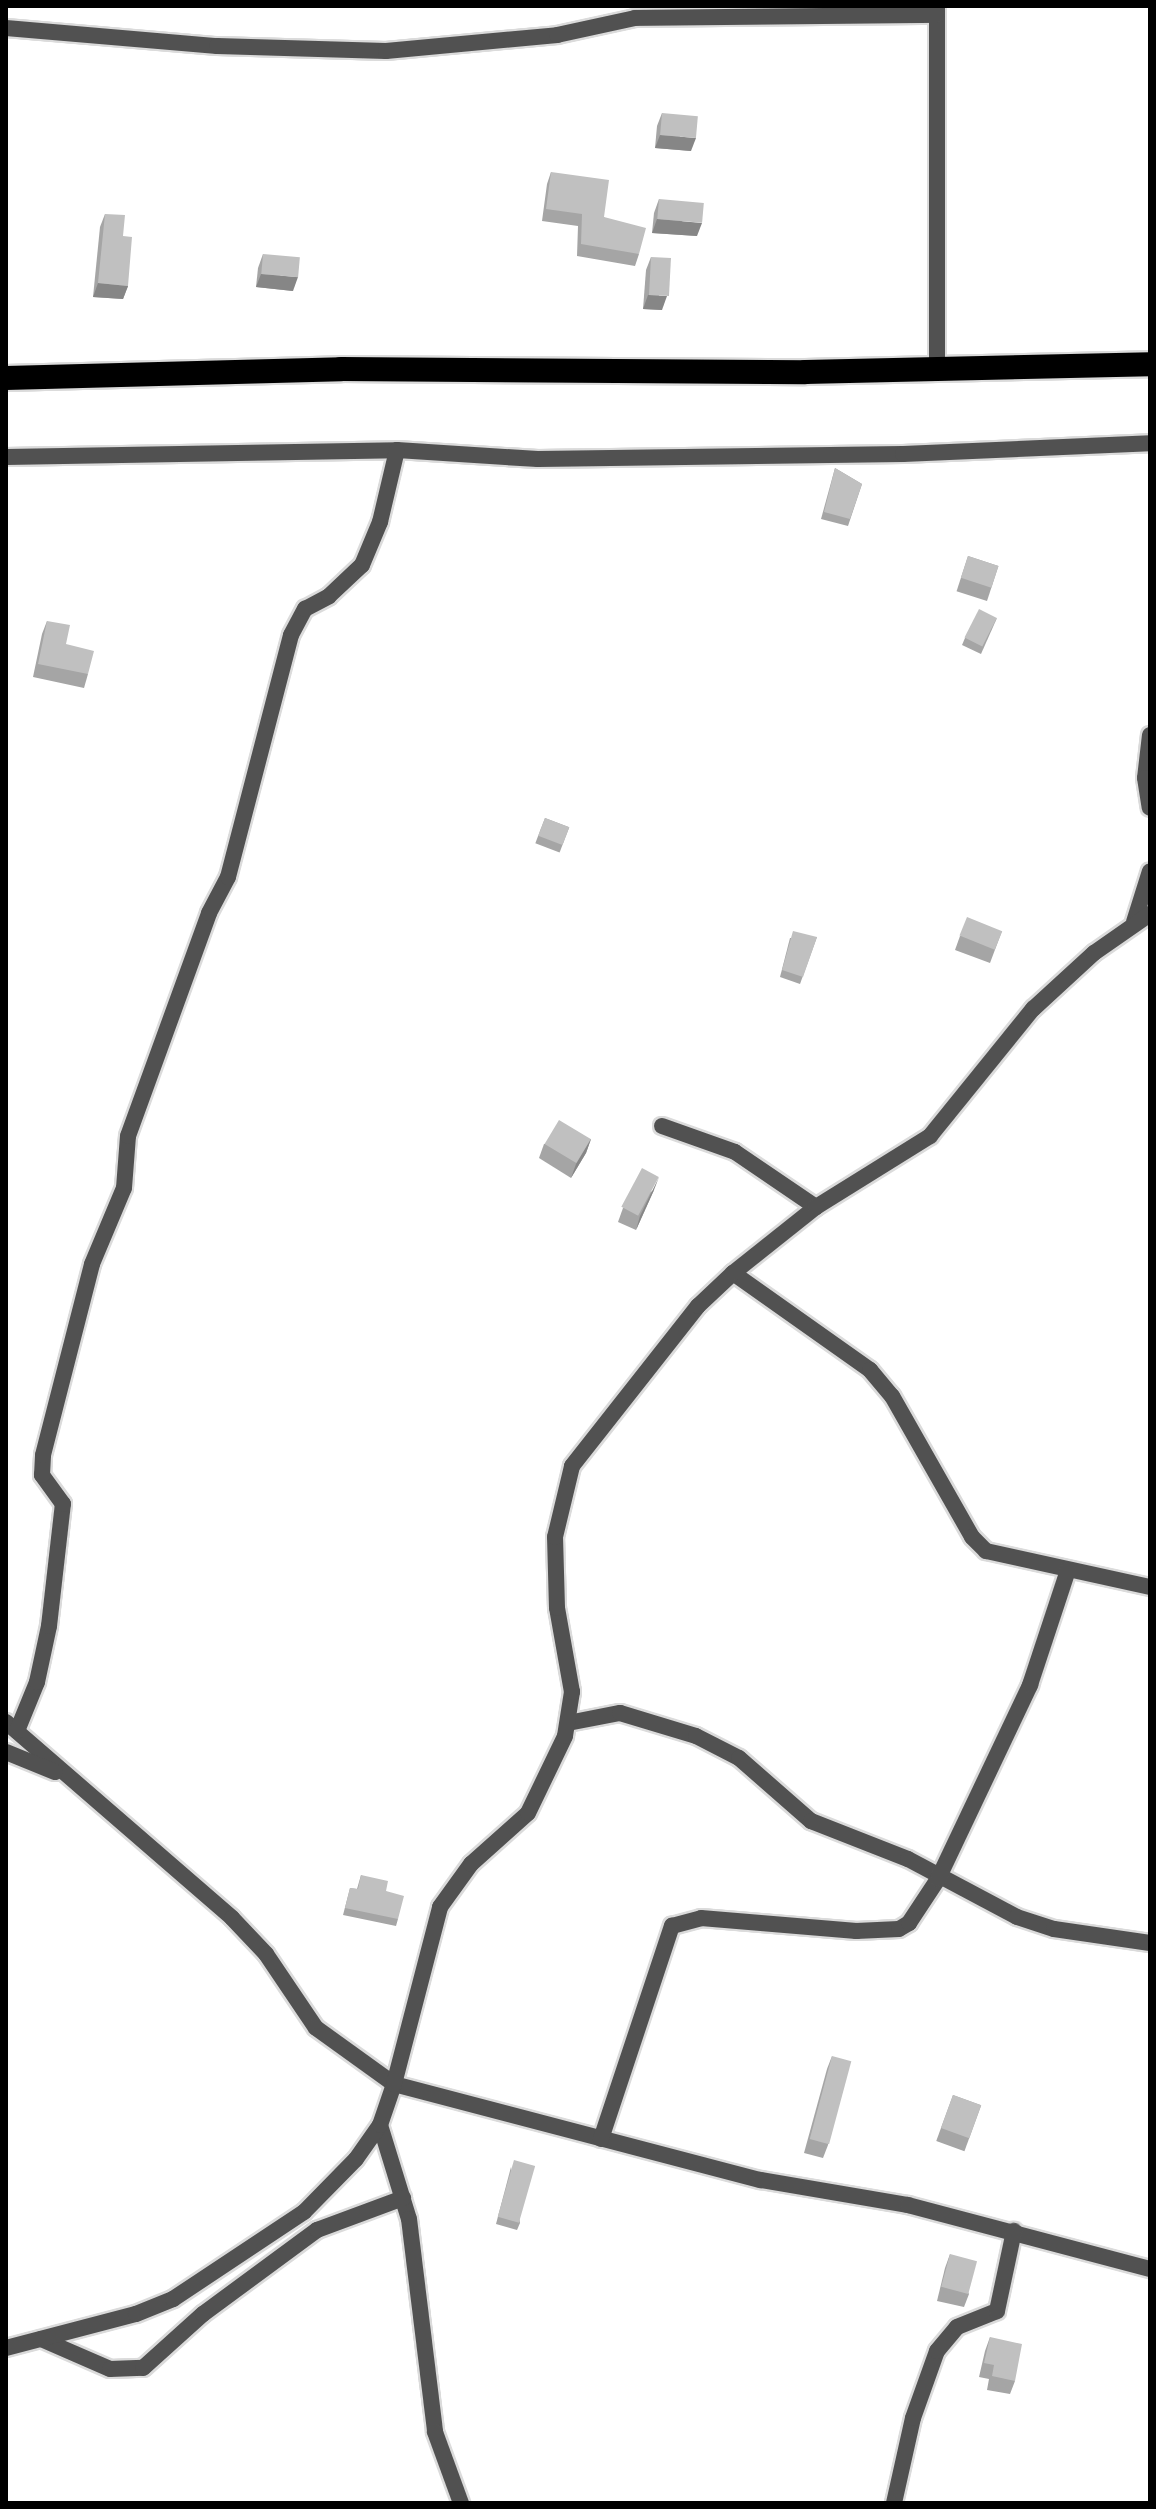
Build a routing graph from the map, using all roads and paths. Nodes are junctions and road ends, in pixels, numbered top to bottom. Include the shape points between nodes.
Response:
1 (937, 11) edge
2 (634, 12) edge
3 (6, 28) edge
4 (1150, 364) edge
5 (937, 368) junction
6 (6, 378) edge
7 (1150, 443) edge
8 (397, 450) junction
9 (6, 457) edge
10 (1150, 735) edge
11 (1150, 808) edge
12 (1150, 871) edge
13 (1150, 914) edge
14 (1134, 922) junction
15 (662, 1126) dead end
16 (816, 1207) junction
17 (733, 1273) junction
18 (1068, 1570) junction
19 (1150, 1587) edge
20 (568, 1723) junction
21 (11, 1726) edge
22 (6, 1752) edge
23 (71, 1779) junction
24 (938, 1879) junction
25 (1150, 1943) edge
26 (394, 2084) junction
27 (380, 2125) junction
28 (601, 2139) junction
29 (403, 2198) junction
30 (1014, 2231) junction
31 (1150, 2269) edge
32 (41, 2339) junction
33 (6, 2348) edge
34 (461, 2503) edge
35 (894, 2503) edge

1 - 2 street
1 - 5 street
2 - 3 street via 557,35 386,51 217,46
4 - 5 highway
5 - 6 highway via 389,368
7 - 8 street via 903,454 538,459
8 - 9 street
8 - 21 street via 380,522 362,565 305,609 291,635 228,877 209,913 128,1136 124,1188 92,1264 43,1455 42,1475 63,1504 49,1626 37,1682
10 - 11 street via 1145,778
12 - 14 street
13 - 14 street
14 - 16 street via 1033,1009 930,1136
15 - 16 street via 735,1152
16 - 17 street
17 - 18 street via 870,1370 892,1396 972,1537 986,1551
17 - 20 street via 632,1387 572,1466 563,1488 555,1565 572,1692
18 - 19 street
18 - 24 street via 1030,1685
20 - 24 street via 620,1713 696,1736 739,1758 811,1821 908,1859
20 - 26 street via 528,1813 471,1864 440,1907
21 - 23 street
22 - 23 street
23 - 26 street via 232,1918 266,1954 316,2028
24 - 25 street via 1054,1929
24 - 28 street via 909,1923 899,1929 856,1931 715,1918 672,1926
26 - 27 street
26 - 28 street
27 - 29 street
27 - 32 street via 337,2182 304,2212 196,2284 136,2314
28 - 30 street via 649,2147 761,2180 908,2205
29 - 32 street via 317,2230 210,2308 143,2368 110,2369
29 - 34 street via 427,2394
30 - 31 street
30 - 35 street via 997,2311 957,2327 937,2351 913,2418
32 - 33 street

